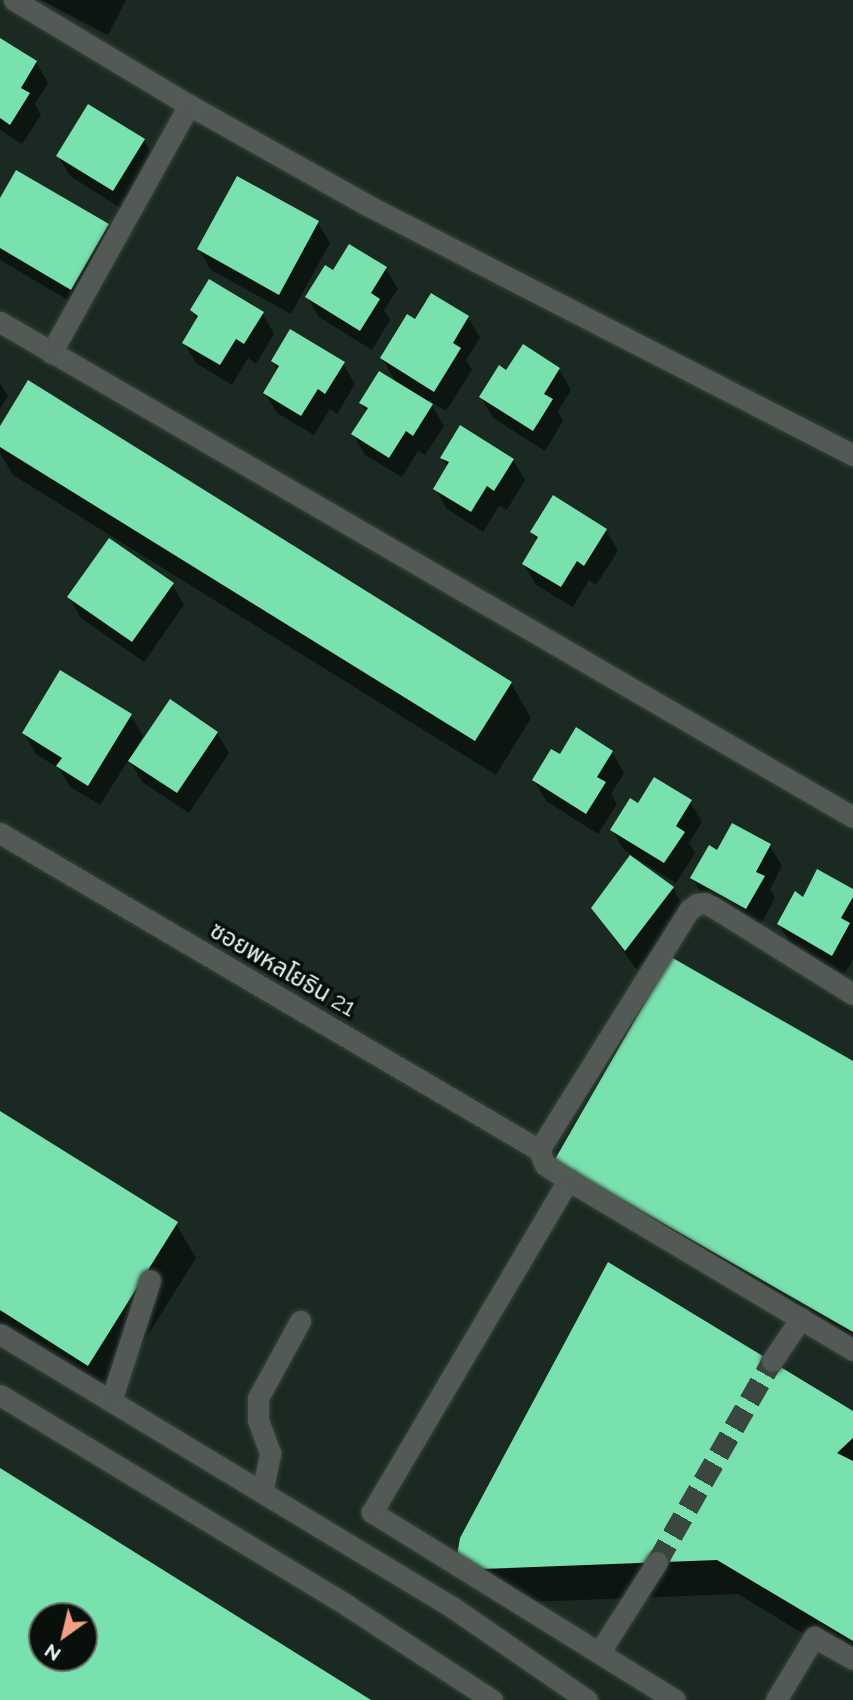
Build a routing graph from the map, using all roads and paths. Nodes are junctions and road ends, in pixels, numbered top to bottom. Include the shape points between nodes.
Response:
1 (14, 0) edge
2 (188, 105) junction
3 (0, 322) edge
4 (51, 353) junction
5 (853, 455) edge
6 (853, 817) edge
7 (0, 833) edge
8 (853, 994) edge
9 (539, 1150) junction
10 (568, 1180) junction
11 (150, 1280) dead end
12 (801, 1318) junction
13 (300, 1321) dead end
14 (0, 1334) edge
15 (853, 1350) edge
16 (772, 1361) tunnel mouth
17 (0, 1395) edge
18 (111, 1401) junction
19 (262, 1492) junction
20 (657, 1562) tunnel mouth
21 (600, 1653) junction
22 (853, 1659) edge
23 (492, 1700) edge
24 (587, 1700) edge
25 (675, 1700) edge
26 (776, 1700) edge

1 - 2 street
2 - 4 street
2 - 5 street via 367,205
3 - 4 street
4 - 6 street
7 - 9 street, ซอยพหลโยธิน 21
8 - 9 street via 713,907 697,904
9 - 10 street, ซอยพหลโยธิน 21 via 545,1165
10 - 12 street, ซอยพหลโยธิน 21
10 - 21 street via 372,1513
11 - 18 street
12 - 15 street, ซอยพหลโยธิน 21
12 - 16 street
13 - 19 street via 258,1398 258,1420 270,1453
14 - 18 street
17 - 23 street via 348,1606
18 - 19 street
19 - 24 street via 452,1607
20 - 21 street
21 - 25 street
22 - 26 street via 814,1637

